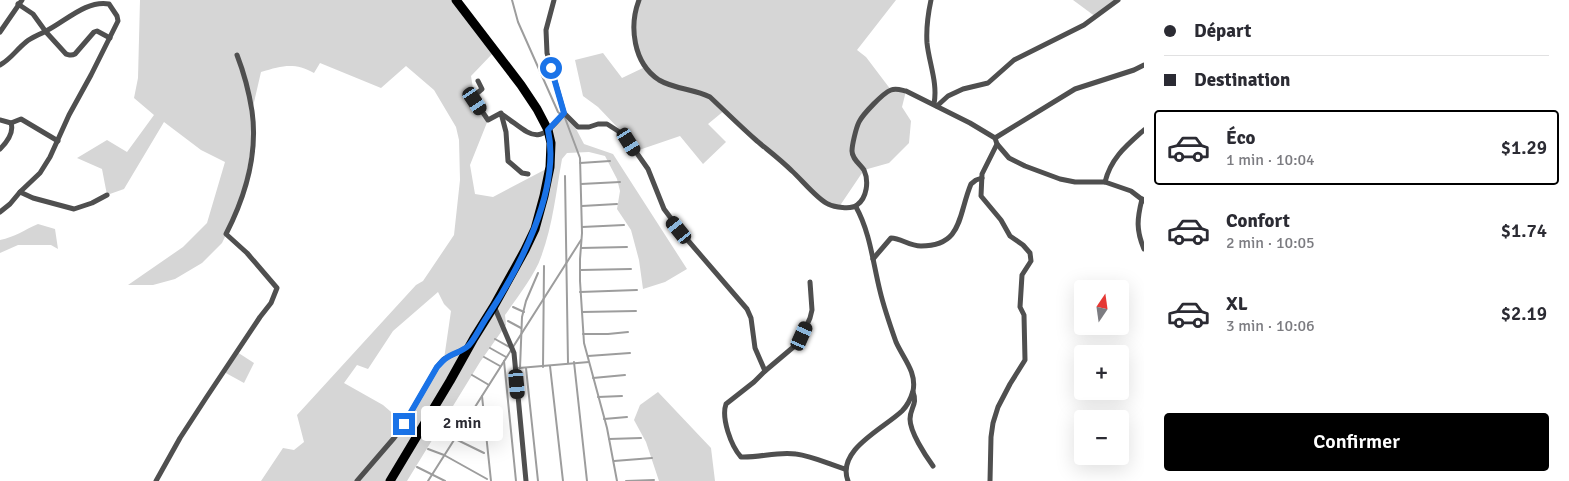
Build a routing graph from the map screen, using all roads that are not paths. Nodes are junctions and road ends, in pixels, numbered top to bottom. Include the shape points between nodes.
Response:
1 (456, 0) edge
2 (554, 0) edge
3 (639, 0) edge
4 (931, 0) edge
5 (1118, 0) edge
6 (20, 2) edge
7 (0, 32) edge
8 (46, 32) junction
9 (110, 38) junction
10 (237, 55) dead end
11 (1144, 64) edge
12 (0, 66) edge
13 (478, 81) dead end
14 (936, 105) junction
15 (501, 113) junction
16 (562, 115) junction
17 (0, 120) edge
18 (10, 123) junction
19 (548, 130) junction
20 (1144, 130) edge
21 (995, 138) junction
22 (58, 140) junction
23 (997, 144) junction
24 (0, 149) edge
25 (528, 174) dead end
26 (982, 178) junction
27 (1104, 182) junction
28 (20, 192) junction
29 (107, 195) dead end
30 (1143, 200) edge
31 (856, 207) junction
32 (0, 212) edge
33 (1144, 248) edge
34 (873, 259) junction
35 (810, 282) dead end
36 (494, 306) junction
37 (469, 346) junction
38 (764, 371) junction
39 (912, 391) junction
40 (933, 466) dead end
41 (845, 469) junction
42 (156, 481) edge
43 (357, 481) edge
44 (390, 481) edge
45 (526, 481) edge
46 (848, 481) edge
47 (990, 481) edge

1 - 19 highway via 521,85
2 - 16 street via 546,30 546,46
3 - 31 street via 633,28 637,49 659,80 710,97 828,205
4 - 14 street via 927,43
5 - 14 street via 1084,25 1014,60 988,83 963,89
6 - 7 street
6 - 8 street
8 - 9 street via 66,54 72,56 94,32
8 - 9 street via 86,8 104,3 110,4 118,21
8 - 12 street via 27,41
9 - 22 street
10 - 42 street via 252,111 253,138 241,204 226,234 277,288 272,303 206,398
11 - 21 street via 1076,89
13 - 15 street via 482,89 475,94 475,101 488,120
14 - 21 street
14 - 31 street via 895,89 885,94 859,122 852,156 864,170 866,185
15 - 19 street via 527,133 536,136
15 - 25 street via 508,161
16 - 19 street
16 - 38 street via 578,127 607,124 629,142 648,169 664,209 748,309 755,348
17 - 18 street
18 - 22 street via 21,119
18 - 24 street via 8,140
19 - 36 highway via 550,167 537,221
20 - 27 street via 1122,150
21 - 23 street
22 - 28 street via 40,173
23 - 26 street
23 - 27 street via 1009,158 1060,179
26 - 34 street via 971,184 956,230 948,240 920,246 891,238
26 - 47 street via 984,202 1001,220 1010,236 1031,256 1022,274 1020,307 1024,315 1025,360 998,407 993,423
27 - 30 street via 1131,191
28 - 29 street via 74,209
28 - 32 street
30 - 33 street via 1137,225
31 - 34 street via 863,219
34 - 39 street via 893,333 909,364 914,381
35 - 38 street via 812,310 802,336
36 - 37 highway
36 - 45 street via 514,352
37 - 43 street via 444,359 437,367 404,424
37 - 44 highway
38 - 41 street via 724,408 735,451 741,457 750,458 797,454
39 - 40 street via 915,400 910,422
39 - 41 street via 903,410 858,446
41 - 46 street

